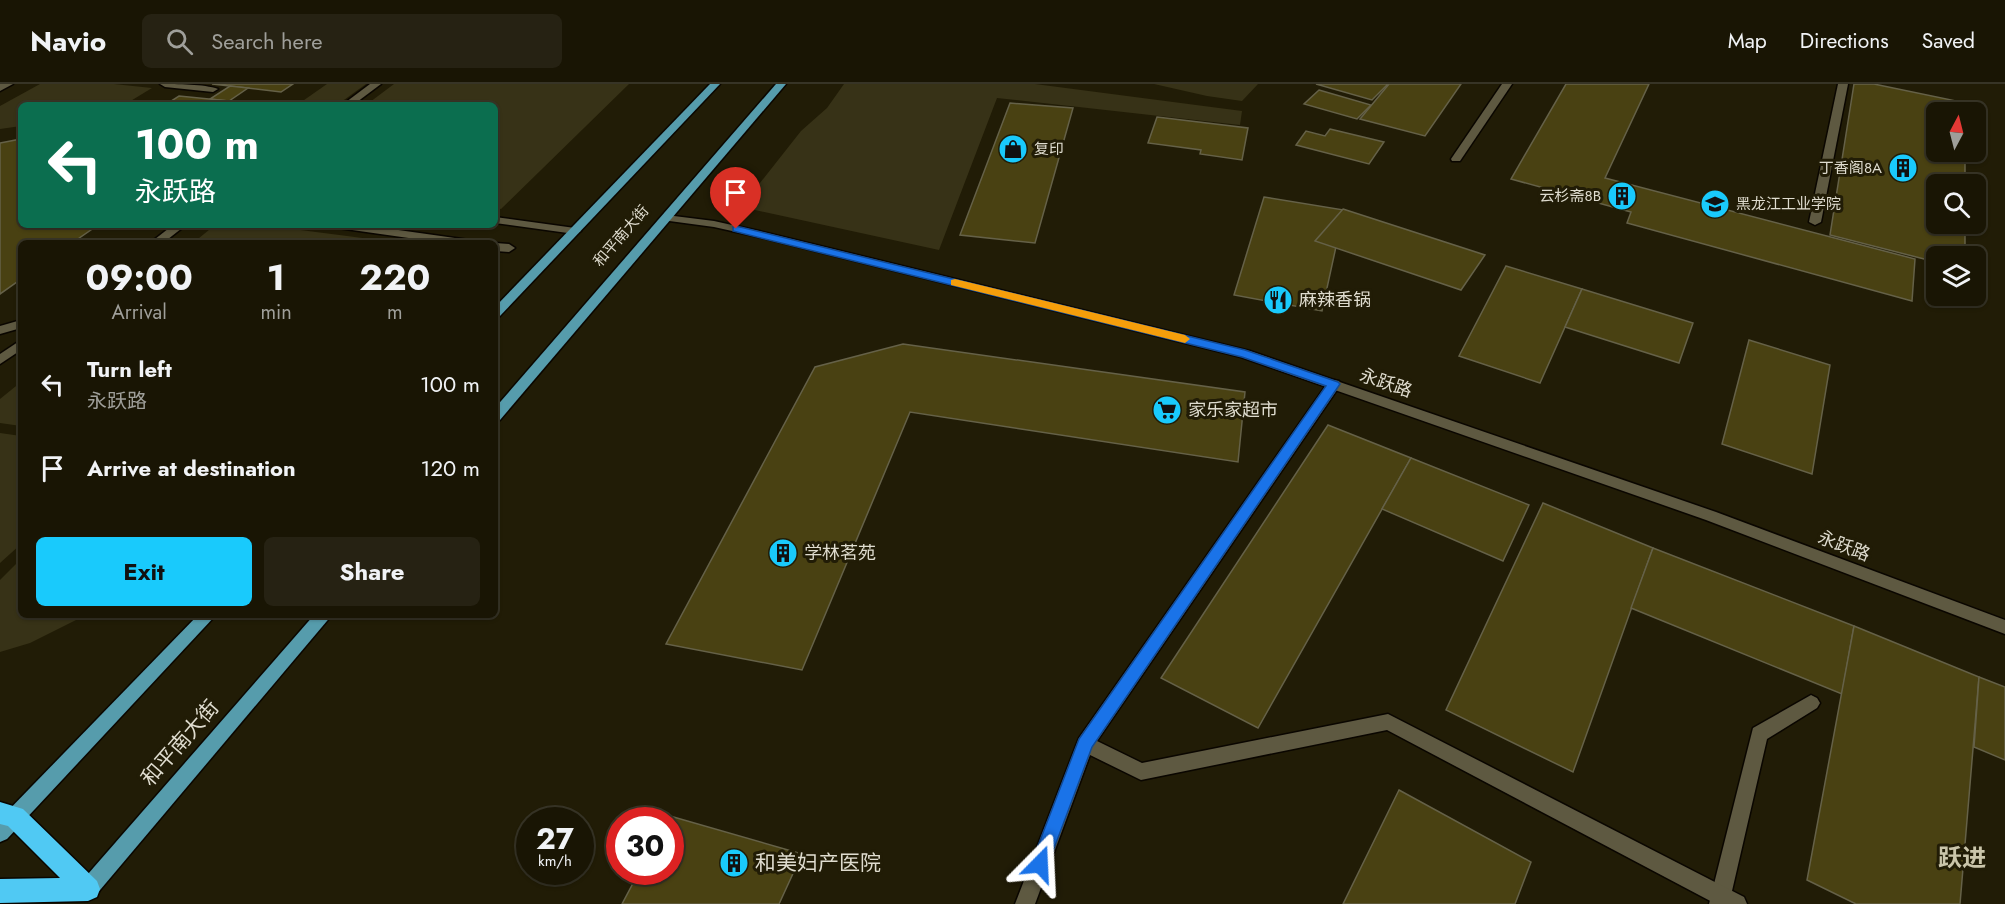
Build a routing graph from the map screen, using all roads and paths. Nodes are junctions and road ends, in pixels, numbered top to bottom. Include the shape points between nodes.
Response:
1 (8, 84) edge
2 (165, 84) edge
3 (376, 84) edge
4 (715, 84) edge
5 (781, 84) edge
6 (1507, 84) edge
7 (1843, 84) edge
8 (0, 88) edge
9 (213, 89) dead end
10 (351, 102) edge
11 (1456, 159) dead end
12 (666, 218) junction
13 (498, 220) edge
14 (1815, 222) dead end
15 (176, 228) edge
16 (360, 228) edge
17 (575, 231) junction
18 (160, 240) edge
19 (447, 240) edge
20 (498, 247) edge
21 (509, 248) dead end
22 (498, 311) edge
23 (18, 325) edge
24 (0, 330) edge
25 (18, 346) edge
26 (0, 360) edge
27 (1334, 384) junction
28 (498, 414) edge
29 (205, 618) edge
30 (321, 618) edge
31 (2005, 627) edge
32 (1811, 703) dead end
33 (1085, 744) junction
34 (5, 821) edge
35 (0, 891) edge
36 (82, 896) edge
37 (1726, 901) edge
38 (1025, 904) edge

1 - 8 street
2 - 9 street
3 - 10 street
4 - 17 main road, 和平南大街
5 - 12 main road, 和平南大街
6 - 11 street
7 - 14 street
12 - 27 street, 永跃路 via 759,234 1245,354
12 - 28 main road, 和平南大街
13 - 17 street
15 - 18 street
16 - 19 street
17 - 22 main road, 和平南大街
20 - 21 street
23 - 24 street
25 - 26 street
27 - 31 street, 永跃路 via 1711,516
27 - 33 street
29 - 34 main road
30 - 36 main road, 和平南大街
32 - 37 street via 1759,734
33 - 37 street via 1141,772 1388,722
33 - 38 street
34 - 36 highway
35 - 36 highway

